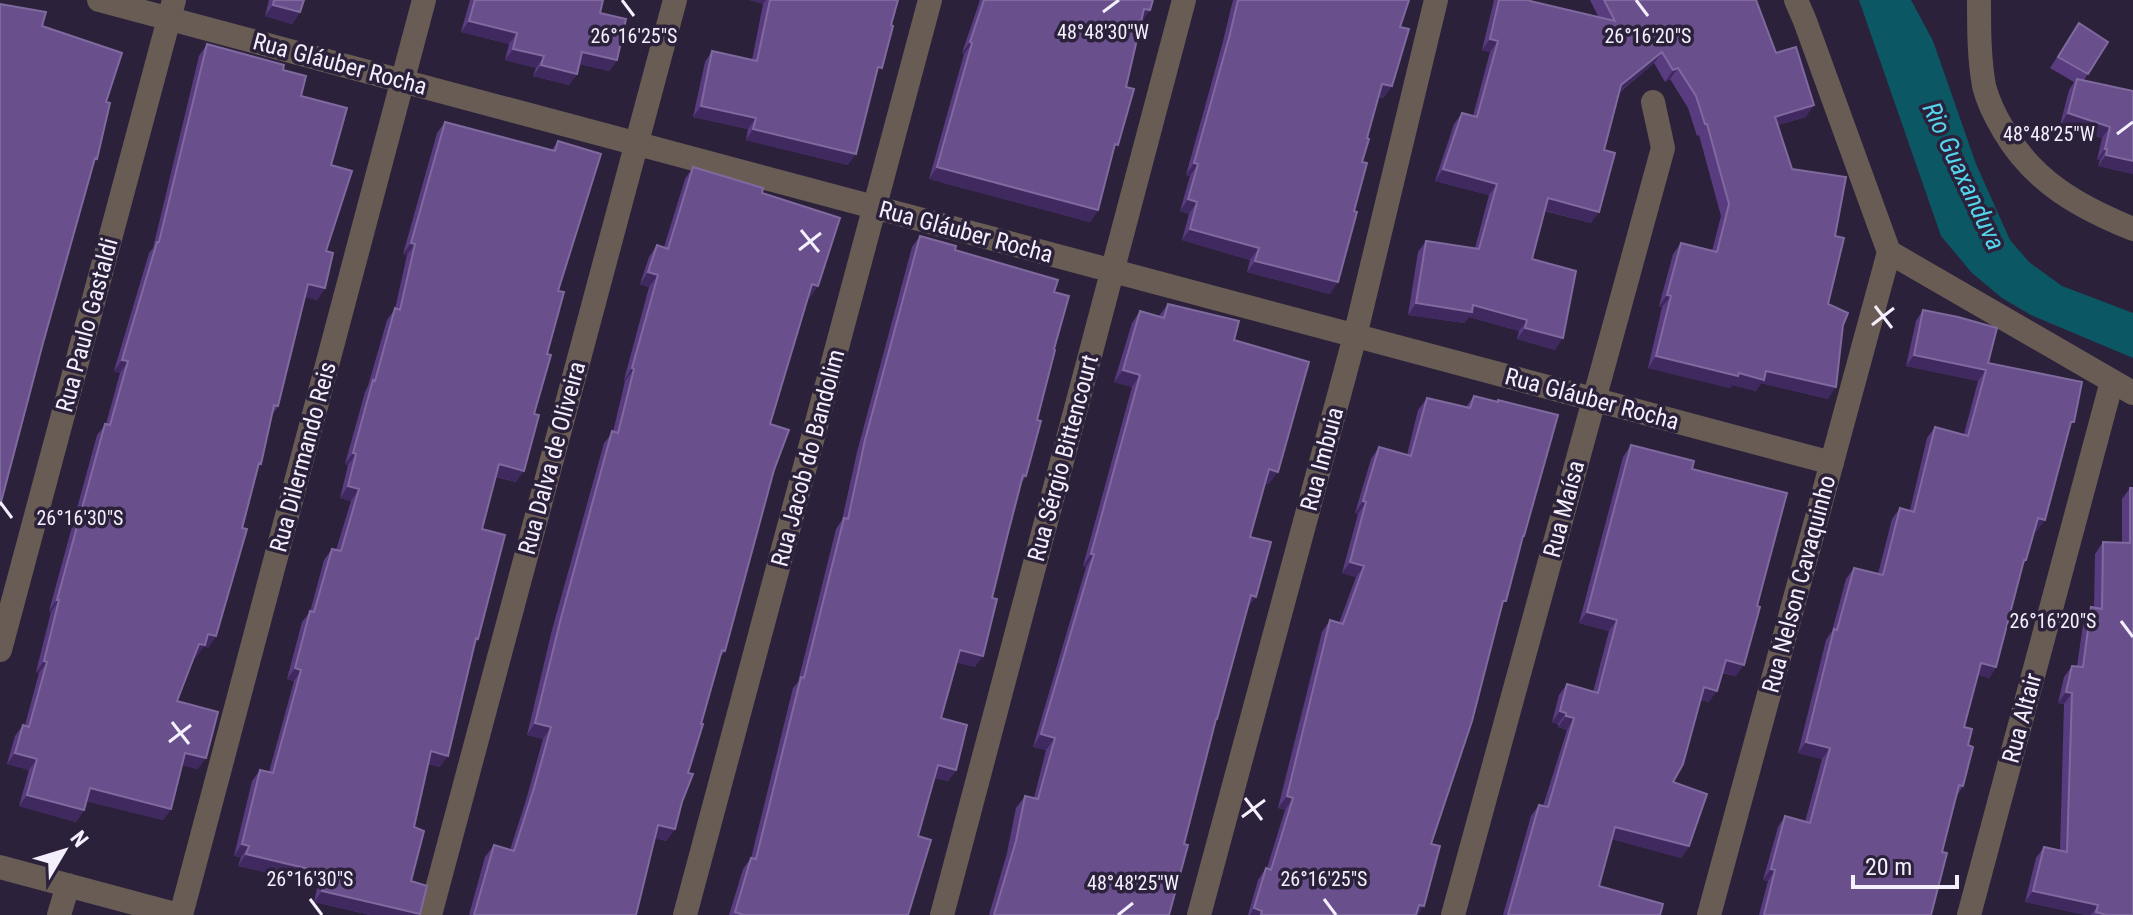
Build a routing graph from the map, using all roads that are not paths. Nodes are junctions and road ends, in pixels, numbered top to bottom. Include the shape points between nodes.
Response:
1 (99, 0) edge
2 (424, 0) edge
3 (675, 0) edge
4 (930, 0) edge
5 (1184, 0) edge
6 (1436, 0) edge
7 (1796, 0) edge
8 (1979, 0) edge
9 (172, 9) edge
10 (402, 81) junction
11 (1653, 102) dead end
12 (637, 144) junction
13 (875, 207) junction
14 (2133, 229) edge
15 (1889, 252) junction
16 (1112, 271) junction
17 (1355, 336) junction
18 (2112, 381) junction
19 (2133, 393) edge
20 (1594, 400) junction
21 (1832, 463) junction
22 (0, 650) edge
23 (0, 867) edge
24 (68, 885) junction
25 (59, 915) edge
26 (180, 915) edge
27 (430, 915) edge
28 (685, 915) edge
29 (942, 915) edge
30 (1199, 915) edge
31 (1453, 915) edge
32 (1709, 915) edge
33 (1969, 915) edge

1 - 9 street, Rua Gláuber Rocha
2 - 10 street, Rua Dilermando Reis
3 - 12 street, Rua Dalva de Oliveira
4 - 13 street, Rua Jacob do Bandolim
5 - 16 street, Rua Sérgio Bittencourt
6 - 17 street, Rua Imbuia
7 - 15 street
8 - 14 street via 1985,87 2010,142 2061,192
9 - 10 street, Rua Gláuber Rocha
9 - 22 street, Rua Paulo Gastaldi
10 - 12 street, Rua Gláuber Rocha
10 - 26 street, Rua Dilermando Reis
11 - 20 street, Rua Maísa via 1663,148
12 - 13 street, Rua Gláuber Rocha
12 - 27 street, Rua Dalva de Oliveira
13 - 16 street, Rua Gláuber Rocha
13 - 28 street, Rua Jacob do Bandolim
15 - 18 street
15 - 21 street, Rua Nelson Cavaquinho
16 - 17 street, Rua Gláuber Rocha
16 - 29 street, Rua Sérgio Bittencourt
17 - 20 street, Rua Gláuber Rocha
17 - 30 street, Rua Imbuia
18 - 19 street
18 - 33 street, Rua Altair
20 - 21 street, Rua Gláuber Rocha
20 - 31 street, Rua Maísa
21 - 32 street, Rua Nelson Cavaquinho
23 - 24 street
24 - 25 street
24 - 26 street

